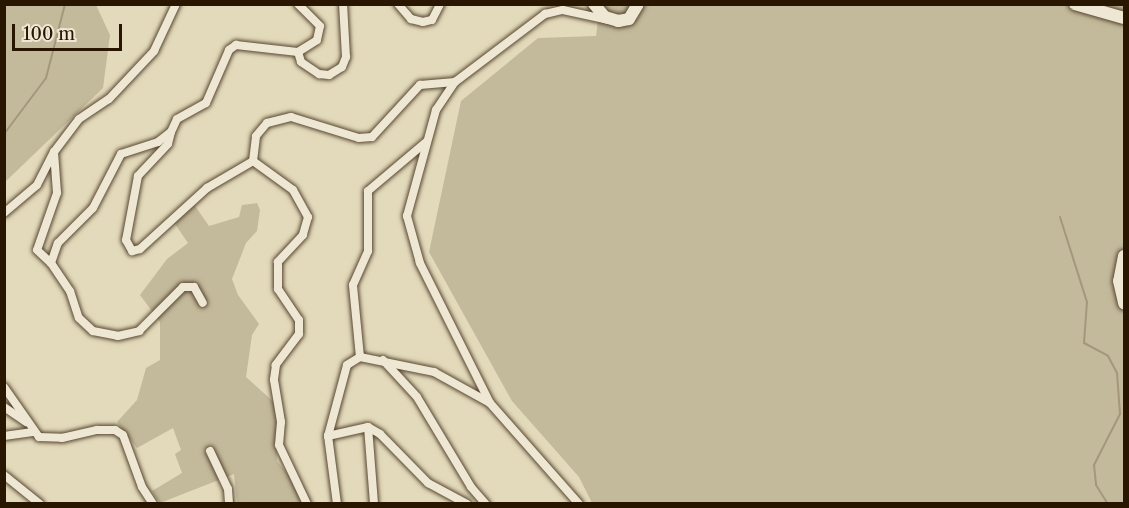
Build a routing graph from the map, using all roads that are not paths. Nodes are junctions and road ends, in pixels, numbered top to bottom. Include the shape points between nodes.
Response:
1 (176, 4) edge
2 (298, 4) edge
3 (343, 4) edge
4 (398, 4) edge
5 (440, 4) edge
6 (638, 4) edge
7 (1075, 4) edge
8 (584, 9) edge
9 (1125, 18) edge
10 (298, 52) junction
11 (455, 82) junction
12 (171, 132) junction
13 (428, 141) junction
14 (54, 152) junction
15 (253, 161) junction
16 (4, 213) edge
17 (1125, 256) edge
18 (51, 263) junction
19 (203, 303) dead end
20 (1125, 303) edge
21 (360, 357) junction
22 (383, 360) junction
23 (4, 387) edge
24 (490, 403) junction
25 (4, 407) edge
26 (26, 422) junction
27 (369, 427) junction
28 (33, 432) junction
29 (4, 436) edge
30 (328, 436) junction
31 (210, 451) dead end
32 (4, 475) edge
33 (374, 503) edge
34 (40, 504) edge
35 (153, 504) edge
36 (229, 504) edge
37 (306, 504) edge
38 (337, 504) edge
39 (467, 504) edge
40 (486, 504) edge
41 (579, 504) edge

1 - 14 street via 154,51 109,99 79,119
2 - 10 street via 320,26 317,40
3 - 10 street via 346,57 342,67 329,75 311,72
4 - 5 street via 411,19 423,22 432,20
6 - 8 street via 629,19 611,20
7 - 9 street
8 - 11 street via 545,14
10 - 12 street via 236,45 229,50 211,97 177,119
11 - 13 street via 439,103
11 - 15 street via 420,85 372,137 359,138 291,117 267,123 256,136
12 - 15 street via 168,144 138,176 126,240 132,251 140,249 207,188
12 - 18 street via 158,142 121,154 93,208 58,243
13 - 21 street via 368,191 368,251 353,285
13 - 24 street via 408,223 420,263
14 - 16 street via 37,185
14 - 18 street via 57,193 37,250
15 - 37 street via 293,190 308,217 303,235 278,262 279,288 299,320 299,334 276,365 274,380 281,422 279,445
17 - 20 street via 1119,281
18 - 19 street via 70,291 79,318 93,331 118,336 139,331 183,287 194,287
21 - 22 street
21 - 30 street via 347,365
22 - 24 street via 435,372
22 - 40 street via 417,397 471,487
23 - 26 street
24 - 41 street
25 - 26 street
26 - 28 street
27 - 30 street
27 - 33 street
27 - 39 street via 428,483
28 - 29 street
28 - 35 street via 48,439 115,430 123,435 142,487
30 - 38 street
31 - 36 street via 228,489
32 - 34 street

